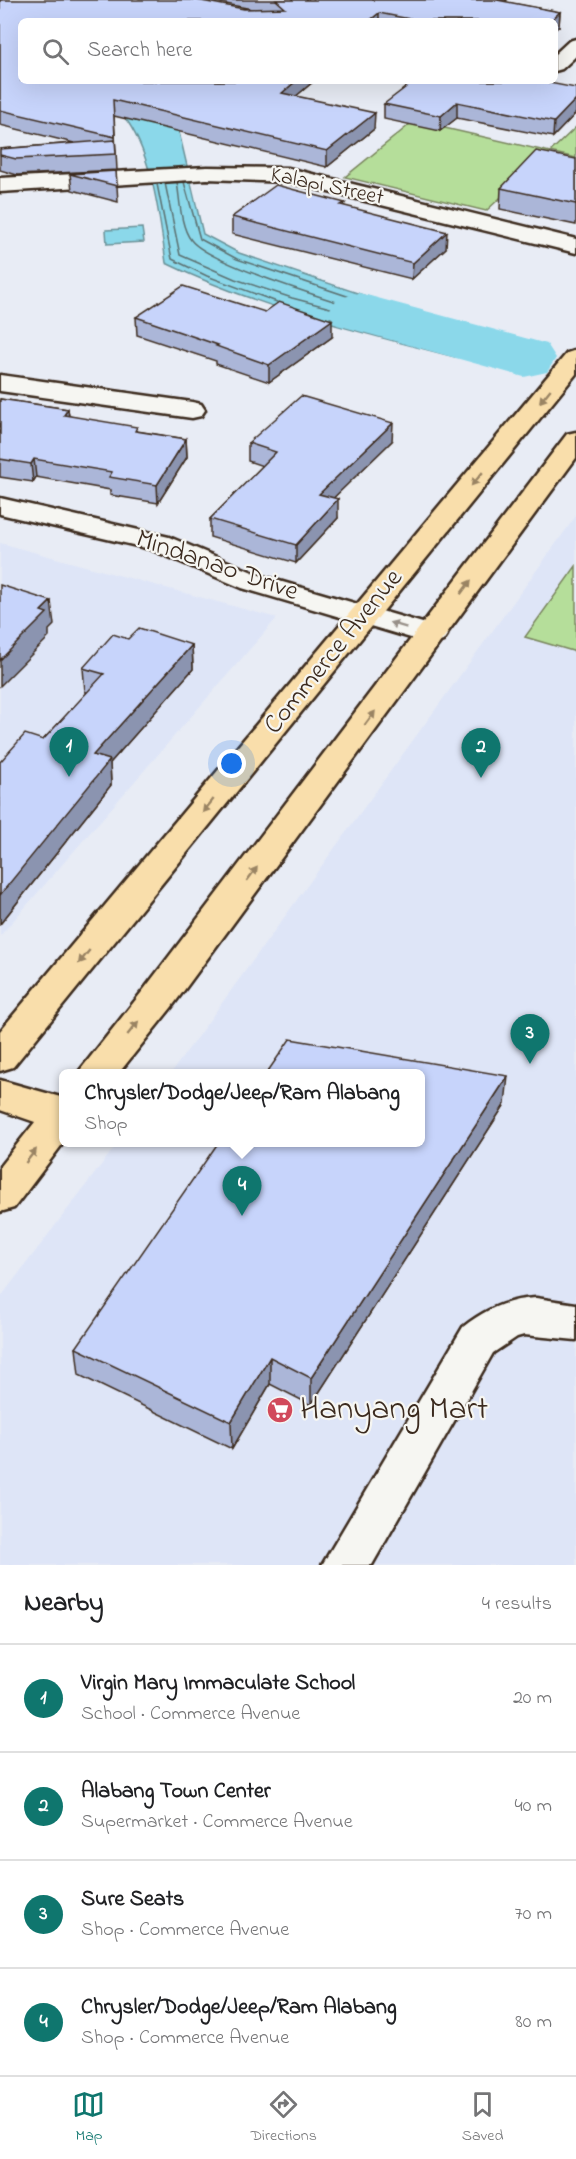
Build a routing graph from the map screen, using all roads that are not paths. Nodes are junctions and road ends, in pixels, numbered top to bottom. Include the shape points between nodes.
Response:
1 (576, 45) edge
2 (558, 72) edge
3 (0, 185) edge
4 (576, 246) edge
5 (576, 358) edge
6 (0, 383) edge
7 (192, 410) dead end
8 (576, 440) edge
9 (0, 506) edge
10 (365, 615) junction
11 (432, 635) junction
12 (0, 1057) edge
13 (100, 1069) edge
14 (0, 1095) edge
15 (59, 1113) edge
16 (59, 1119) edge
17 (0, 1196) edge
18 (576, 1322) edge
19 (346, 1565) edge

1 - 2 street
3 - 4 street, Kalapi Street via 207,173 288,175
5 -> 10 main road, Commerce Avenue
6 - 7 street
11 -> 8 main road
9 - 10 street, Mindanao Drive via 159,543 252,582
11 -> 10 street, Mindanao Drive
10 -> 12 main road, Commerce Avenue
13 -> 11 main road
14 - 15 main road
17 -> 16 main road
18 - 19 street via 538,1314 517,1317 494,1326 478,1340

